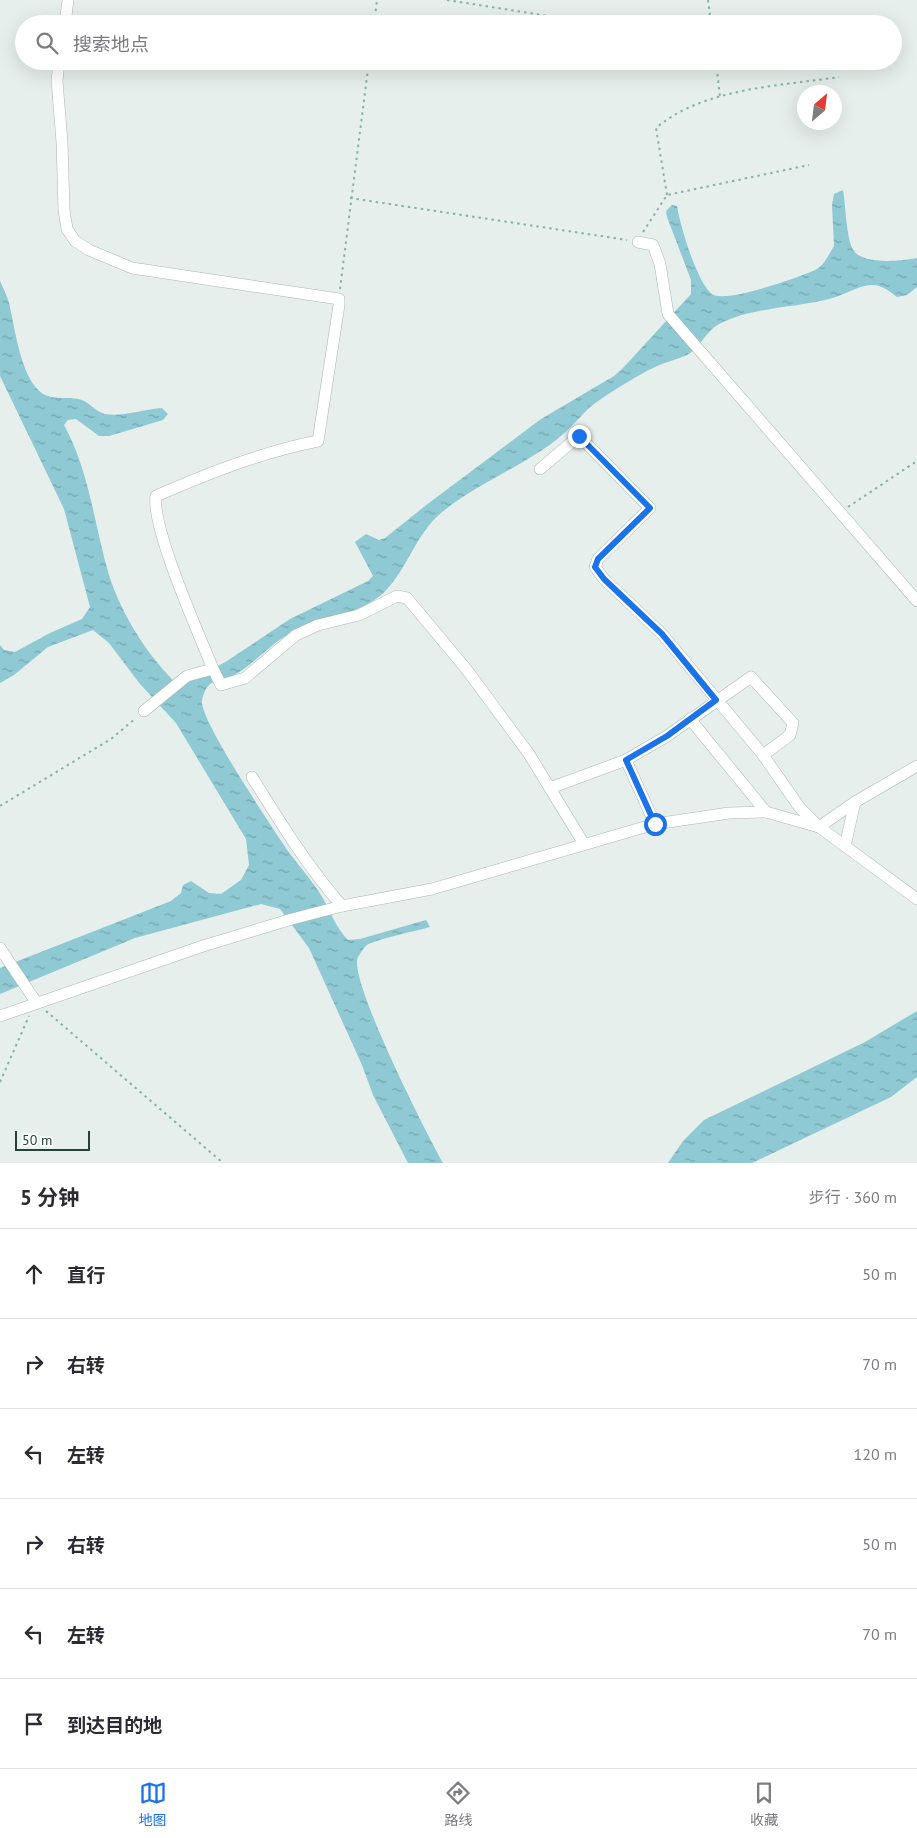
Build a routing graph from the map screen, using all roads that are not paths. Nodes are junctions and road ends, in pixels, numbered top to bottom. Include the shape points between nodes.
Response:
1 (68, 0) edge
2 (66, 15) edge
3 (58, 70) edge
4 (638, 242) road end
5 (540, 469) dead end
6 (917, 601) edge
7 (213, 669) junction
8 (716, 700) junction
9 (144, 710) road end
10 (690, 719) junction
11 (762, 755) junction
12 (626, 760) junction
13 (917, 766) edge
14 (252, 777) dead end
15 (550, 788) junction
16 (855, 802) junction
17 (766, 812) junction
18 (655, 824) junction
19 (819, 827) junction
20 (584, 844) junction
21 (845, 846) junction
22 (917, 899) edge
23 (338, 907) junction
24 (0, 948) edge
25 (36, 1002) junction
26 (0, 1016) edge

1 - 2 street
3 - 7 street via 64,210 67,229 75,241 132,268 339,299 318,440 211,472 156,496 154,505 168,553
4 - 6 street via 652,245 660,264 668,314
5 - 8 street via 579,436 650,508 598,559 595,567 662,634
7 - 9 street via 188,676
7 - 15 street via 221,685 245,678 296,635 318,625 359,615 397,596 407,598 467,670
8 - 10 street
8 - 11 street
8 - 11 street via 751,677 793,724 790,735
10 - 12 street
10 - 17 street
11 - 19 street via 800,808
12 - 15 street
12 - 18 street
13 - 16 street
14 - 23 street
15 - 20 street
16 - 19 street
16 - 21 street
17 - 18 street via 729,813
17 - 19 street
18 - 20 street
19 - 21 street
20 - 23 street via 432,889
21 - 22 street
23 - 25 street via 292,918
24 - 25 street
25 - 26 street

